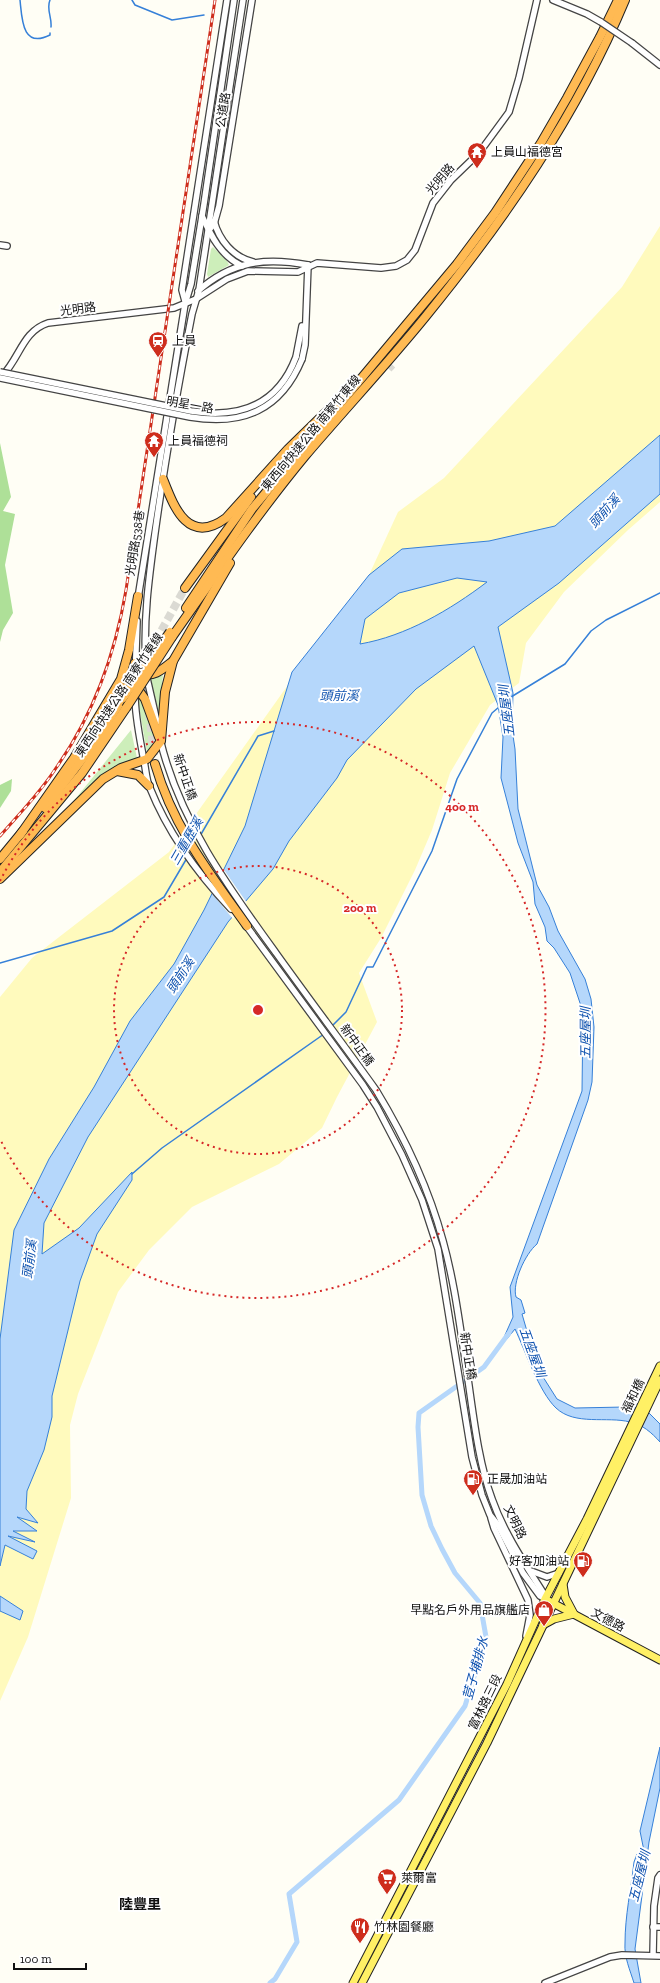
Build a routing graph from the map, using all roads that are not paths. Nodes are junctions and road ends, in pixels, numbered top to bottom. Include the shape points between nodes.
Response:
1 (227, 0) edge
2 (234, 0) edge
3 (243, 0) edge
4 (252, 0) edge
5 (537, 0) edge
6 (553, 0) edge
7 (618, 0) edge
8 (626, 0) edge
9 (660, 65) edge
10 (219, 160) junction
11 (226, 162) junction
12 (196, 203) junction
13 (212, 205) junction
14 (202, 215) junction
15 (214, 224) junction
16 (209, 230) junction
17 (0, 245) edge
18 (7, 246) dead end
19 (261, 263) junction
20 (240, 265) junction
21 (308, 265) junction
22 (256, 271) junction
23 (198, 295) junction
24 (185, 304) junction
25 (299, 358) junction
26 (0, 372) edge
27 (0, 378) edge
28 (358, 383) junction
29 (269, 472) junction
30 (163, 479) junction
31 (256, 518) junction
32 (185, 588) tunnel mouth
33 (138, 596) junction
34 (171, 635) junction
35 (174, 661) junction
36 (135, 663) junction
37 (146, 675) junction
38 (135, 685) junction
39 (110, 698) junction
40 (161, 741) junction
41 (144, 760) junction
42 (155, 764) tunnel mouth
43 (116, 771) junction
44 (149, 786) junction
45 (20, 835) junction
46 (0, 859) edge
47 (0, 872) edge
48 (0, 879) edge
49 (247, 926) junction
50 (660, 1366) edge
51 (658, 1377) edge
52 (470, 1391) joint
53 (463, 1394) joint
54 (633, 1430) joint
55 (490, 1515) junction
56 (584, 1531) junction
57 (529, 1570) junction
58 (559, 1573) junction
59 (562, 1584) junction
60 (545, 1599) junction
61 (553, 1603) junction
62 (574, 1614) junction
63 (543, 1625) junction
64 (526, 1639) junction
65 (660, 1660) edge
66 (660, 1875) edge
67 (653, 1927) junction
68 (660, 1927) edge
69 (381, 1938) junction
70 (651, 1955) junction
71 (660, 1956) edge
72 (364, 1971) junction
73 (353, 1983) edge
74 (362, 1983) edge
75 (545, 1983) edge

1 - 12 street, 公道路
2 - 14 street, 公道路
3 - 10 street, 公道路
4 - 11 street, 公道路
5 - 21 street, 光明路 via 520,78 509,112 479,153 451,180 433,204 411,255 396,266 381,268 317,263
6 - 9 street, bridge via 601,22
7 - 28 highway, 東西向快速公路 南寮竹東線 via 567,98 495,213 457,264
8 - 31 highway, 東西向快速公路 南寮竹東線 via 575,103 486,241 426,317 304,457
10 - 11 street
10 - 13 street, 公道路
11 - 15 street, 公道路
12 - 14 street
12 - 24 street, 公道路 via 182,290
13 - 15 street, 公道路
13 - 16 street, 公道路
14 - 16 street
14 - 24 street, 公道路 via 191,284
15 - 16 street, 公道路
15 - 19 street, 公道路 via 224,243 233,252 245,260
16 - 20 street via 224,253
16 - 23 street, 公道路
17 - 18 street
19 - 20 street, 光明路
19 - 21 street, 光明路
20 - 22 street
20 - 23 street, 光明路 via 214,278
21 - 22 street, 光明路 via 298,272
21 - 25 street, 明星一路 via 304,344
22 - 23 street, 光明路 via 227,279
23 - 24 street, 光明路
23 - 24 street, 光明路
23 - 30 street, 光明路538巷 via 188,333
24 - 27 street, 光明路 via 169,309 42,325 32,330 15,360
24 - 33 street, 光明路538巷
25 - 26 street, 明星一路, bridge via 286,379 269,397 244,410 219,414 191,411
25 - 27 street, 明星一路, bridge via 290,382 273,401 246,416 219,421
28 - 29 highway via 288,449
28 - 34 highway, 東西向快速公路 南寮竹東線 via 252,509
29 - 30 highway via 226,518 206,527 193,525 181,518
29 - 32 highway
30 - 37 street, 光明路538巷 via 147,597
31 - 34 highway, 東西向快速公路 南寮竹東線
31 - 35 highway
33 - 36 street, 光明路538巷
33 - 39 highway via 129,650 121,679
34 - 45 highway, 東西向快速公路 南寮竹東線, bridge via 123,698 61,789
34 - 47 highway, 東西向快速公路 南寮竹東線, bridge via 82,773
35 - 37 highway via 157,673
35 - 40 highway via 165,692
36 - 37 highway via 140,673
36 - 38 street, 光明路538巷
37 - 40 street, 光明路538巷
38 - 39 highway via 122,688
38 - 40 highway via 145,699
38 - 41 street, 光明路538巷 via 135,708
39 - 45 highway via 74,758
40 - 41 highway
40 - 52 street, 新中正橋 via 181,802 211,860 376,1090 403,1140 429,1198 443,1241
41 - 43 highway
41 - 44 street, 光明路538巷
42 - 49 highway via 169,806 186,838
43 - 44 highway via 138,775
43 - 48 highway via 103,779
44 - 49 street, 新中正橋 via 164,818 198,870
45 - 46 highway, 東西向快速公路 南寮竹東線
49 - 53 street, 新中正橋 via 363,1085 402,1155 428,1215 438,1248
50 - 51 main road
51 - 54 main road, 福和橋
52 - 57 street, 文明路 via 489,1491 519,1555
53 - 55 street, 文明路 via 472,1457
54 - 56 main road, 富林路三段
55 - 60 street, 文明路 via 498,1525 523,1573
55 - 64 street via 528,1600 530,1615
56 - 58 main road, 富林路三段
56 - 59 main road, 富林路三段
57 - 58 street via 542,1577
57 - 60 street, 文明路
58 - 60 main road, 富林路三段
59 - 61 main road, 富林路三段
59 - 62 main road via 565,1598
60 - 61 main road, 文德路
60 - 64 main road, 富林路三段
61 - 62 main road, 文德路
61 - 63 main road, 富林路三段
62 - 63 main road
62 - 65 main road, 文德路
63 - 69 main road, 富林路三段 via 487,1743
64 - 69 main road, 富林路三段 via 507,1684
66 - 67 street
67 - 68 street
67 - 70 street
69 - 72 main road, 富林路三段
70 - 71 street
70 - 75 street via 610,1957
72 - 73 main road, 富林路三段
72 - 74 main road, 富林路三段

